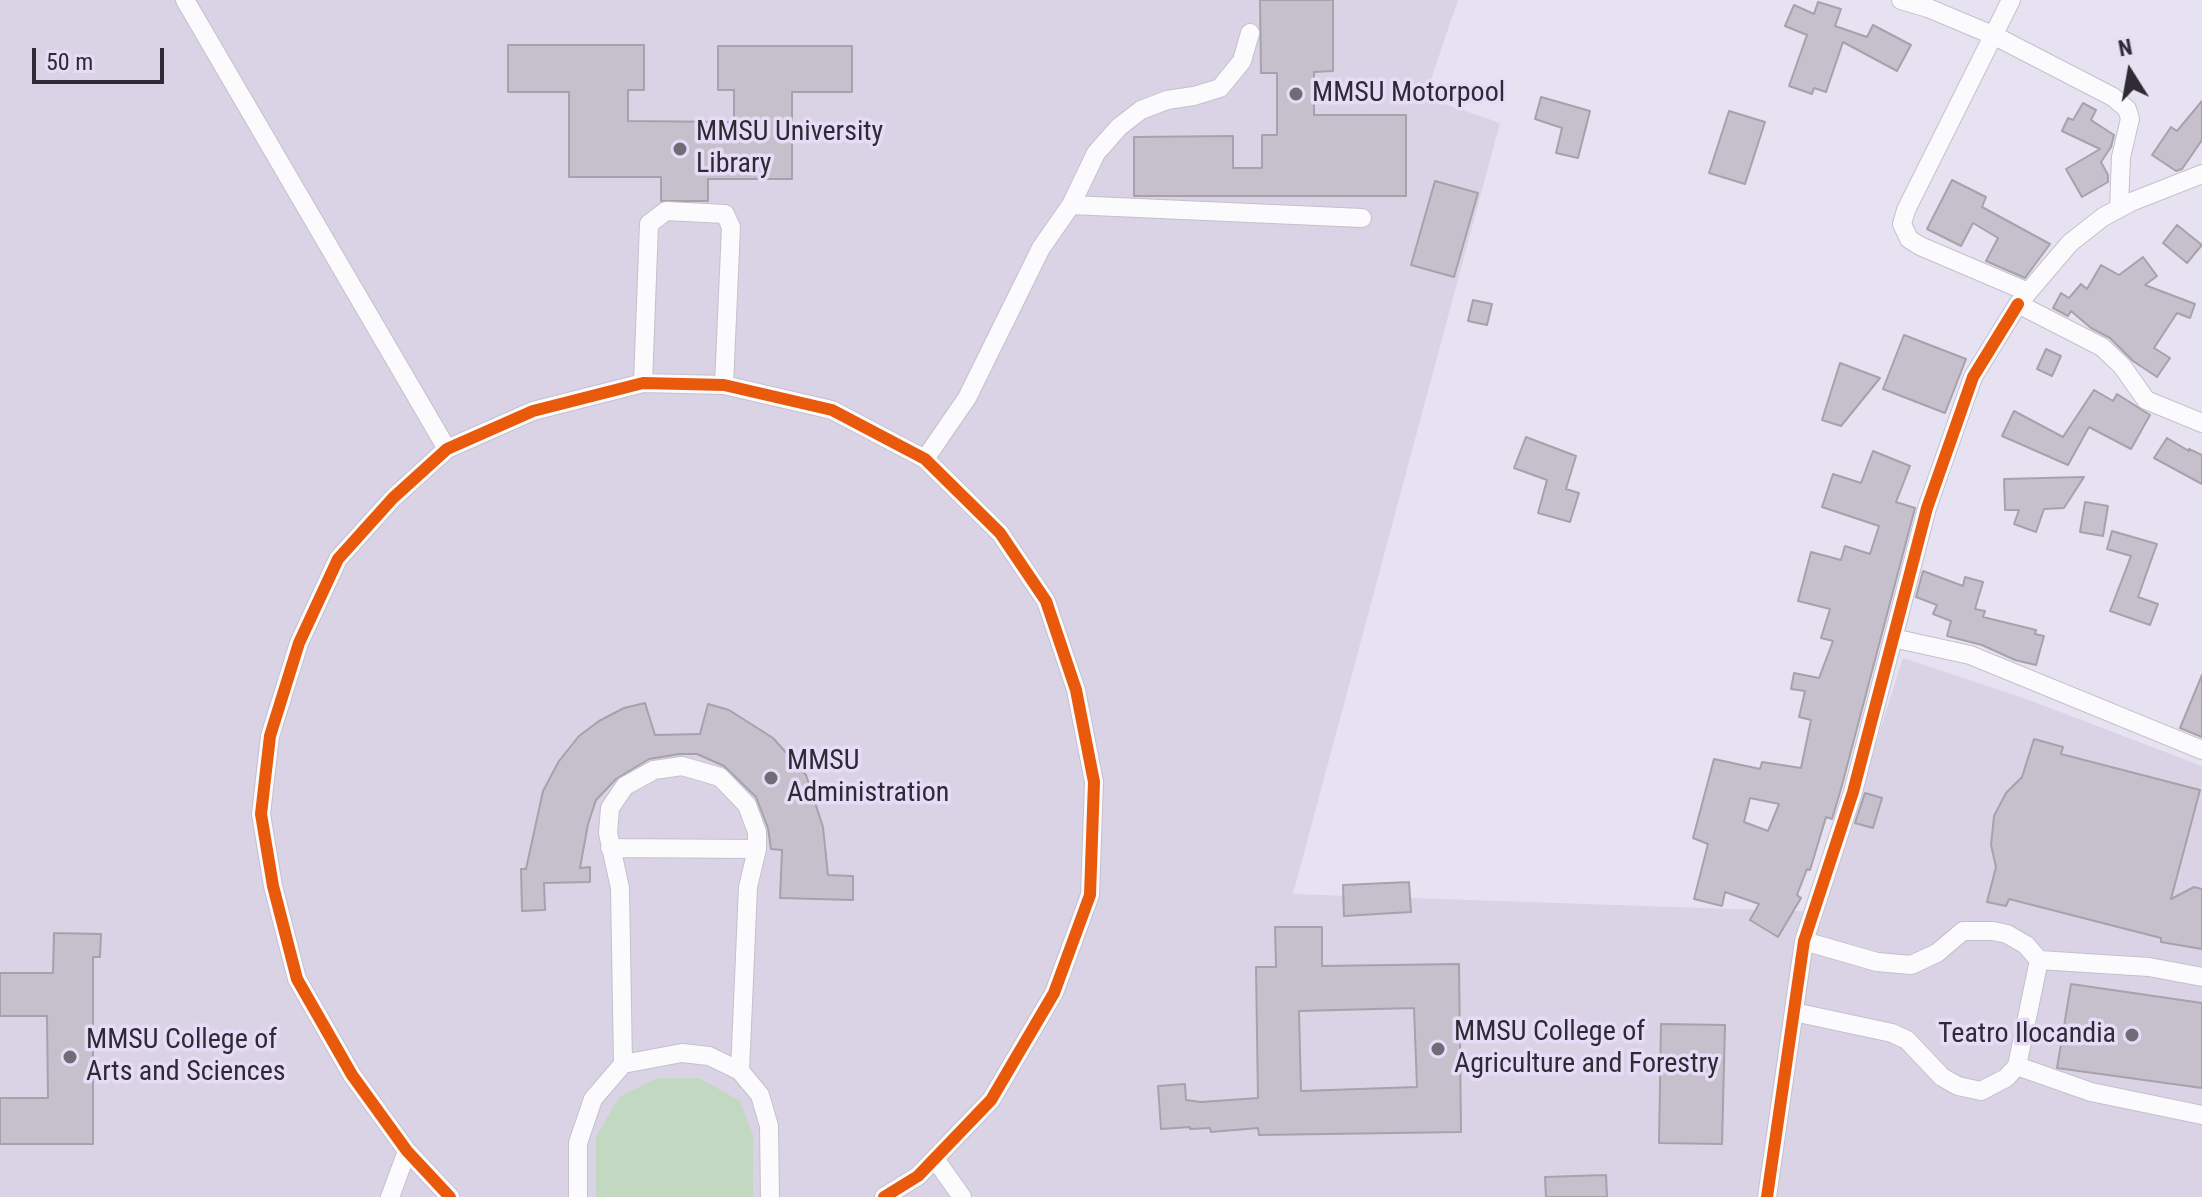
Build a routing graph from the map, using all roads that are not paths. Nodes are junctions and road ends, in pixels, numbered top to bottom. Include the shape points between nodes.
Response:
1 (185, 0) edge
2 (1901, 0) edge
3 (2011, 0) edge
4 (1250, 33) dead end
5 (1995, 36) junction
6 (2202, 174) edge
7 (1071, 205) junction
8 (2119, 208) junction
9 (1362, 218) dead end
10 (2023, 298) junction
11 (643, 383) junction
12 (724, 385) junction
13 (2202, 423) edge
14 (447, 449) junction
15 (925, 459) junction
16 (1893, 638) junction
17 (2202, 750) edge
18 (610, 848) junction
19 (757, 849) junction
20 (1804, 941) junction
21 (2039, 960) junction
22 (2202, 977) edge
23 (1794, 1012) junction
24 (623, 1064) junction
25 (2017, 1066) junction
26 (740, 1071) junction
27 (2202, 1115) edge
28 (407, 1151) junction
29 (935, 1159) junction
30 (390, 1197) edge
31 (450, 1197) edge
32 (578, 1197) edge
33 (770, 1197) edge
34 (884, 1197) edge
35 (962, 1197) edge
36 (1767, 1197) edge

1 - 14 street
2 - 5 street
3 - 5 street
4 - 7 street via 1242,61 1220,88 1141,110 1119,127 1096,153
5 - 8 street via 2127,109
5 - 10 street via 1902,224 1909,239 1920,246
6 - 8 street
7 - 9 street
7 - 15 street via 1041,248 967,398
8 - 10 street via 2070,243
10 - 13 street via 2102,347 2146,400
10 - 16 street via 1973,377 1927,508
11 - 12 street
11 - 12 street via 649,224 666,211 725,214 731,227
11 - 14 street via 533,411
12 - 15 street via 832,410
14 - 28 street via 338,559 299,643 270,736 261,814 297,979 352,1075
15 - 29 street via 1000,533 1046,601 1076,690 1094,782 1090,895 1054,993 991,1100
16 - 17 street via 1970,655
16 - 20 street via 1853,792
18 - 19 street
18 - 19 street via 610,808 625,786 654,770 682,766 720,777 747,805
18 - 24 street via 620,888
19 - 26 street via 748,887
20 - 21 street via 1877,962 1911,965 1937,953 1963,931 1993,931 2026,945
20 - 23 street
21 - 22 street via 2149,967
21 - 25 street
23 - 25 street via 1892,1033 1958,1086 1981,1091
23 - 36 street
24 - 26 street via 682,1053 709,1056
24 - 32 street via 593,1099 578,1143
25 - 27 street via 2091,1092
26 - 33 street via 760,1095 769,1126
28 - 30 street
28 - 31 street
29 - 34 street
29 - 35 street

